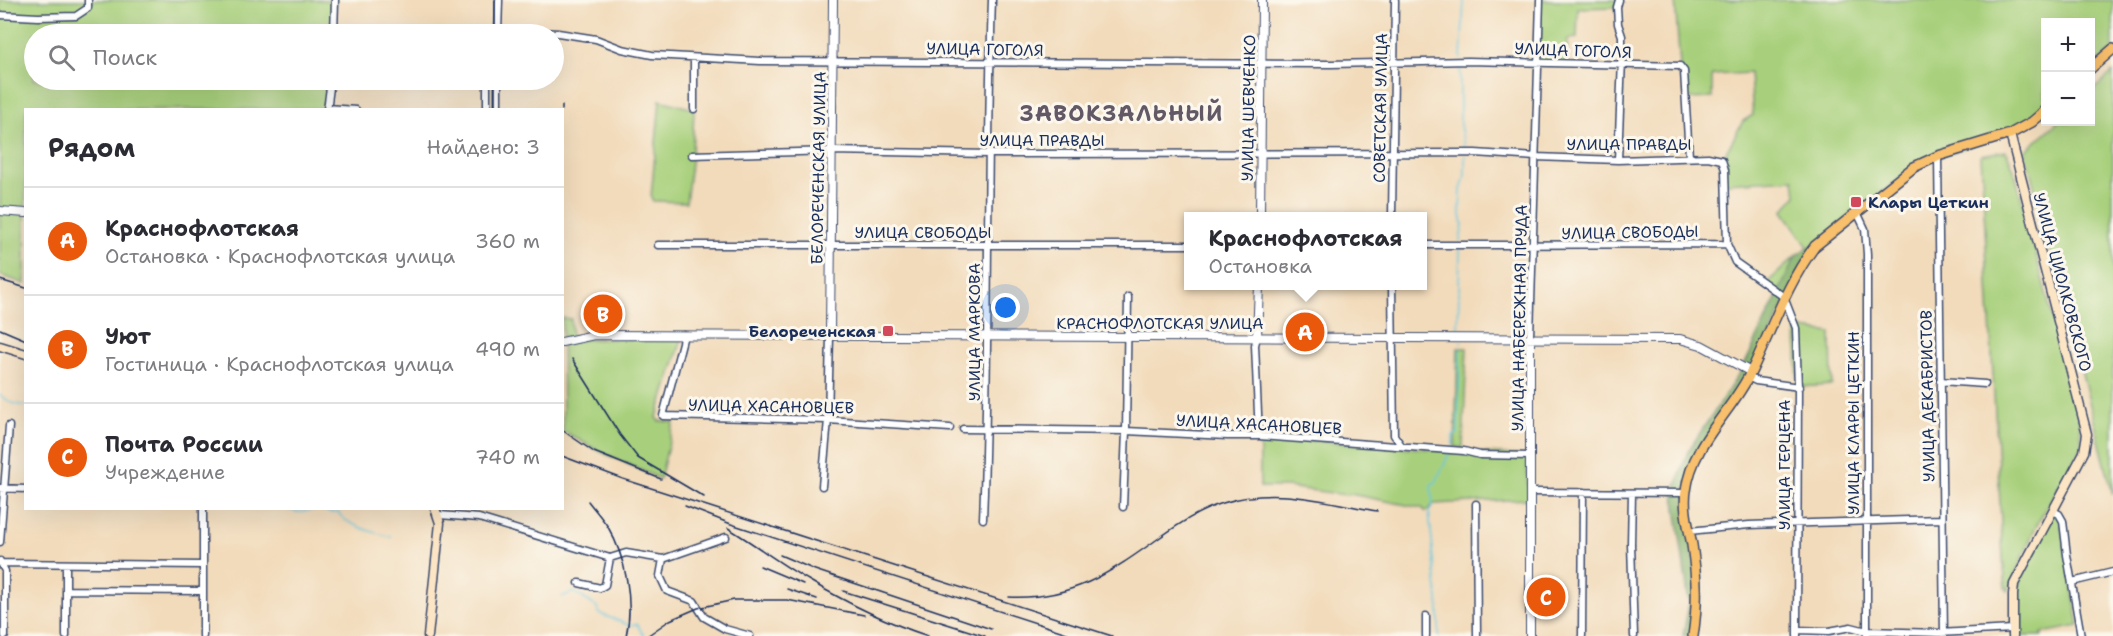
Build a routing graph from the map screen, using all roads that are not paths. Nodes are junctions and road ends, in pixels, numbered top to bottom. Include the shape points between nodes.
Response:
1 (88, 0) edge
2 (335, 0) edge
3 (499, 0) edge
4 (833, 0) edge
5 (992, 0) edge
6 (1262, 0) edge
7 (1395, 0) edge
8 (1540, 0) edge
9 (1619, 0) edge
10 (0, 15) edge
11 (334, 24) edge
12 (498, 24) edge
13 (564, 34) edge
14 (2113, 49) edge
15 (694, 58) junction
16 (833, 60) junction
17 (1394, 62) junction
18 (1539, 62) junction
19 (990, 64) junction
20 (1262, 64) junction
21 (1621, 65) junction
22 (2095, 65) edge
23 (330, 90) edge
24 (487, 90) edge
25 (498, 90) edge
26 (327, 108) edge
27 (487, 108) edge
28 (498, 108) edge
29 (693, 109) dead end
30 (2041, 114) edge
31 (2010, 134) junction
32 (832, 151) junction
33 (1260, 153) junction
34 (1393, 153) junction
35 (989, 154) junction
36 (692, 155) dead end
37 (1938, 156) junction
38 (1536, 157) junction
39 (1689, 158) junction
40 (1618, 160) junction
41 (0, 211) edge
42 (1260, 212) edge
43 (1392, 212) edge
44 (1857, 212) junction
45 (24, 213) edge
46 (1727, 244) junction
47 (657, 245) dead end
48 (830, 245) junction
49 (988, 245) junction
50 (1184, 245) edge
51 (1427, 245) edge
52 (1533, 246) junction
53 (1259, 290) edge
54 (1392, 290) edge
55 (1128, 297) dead end
56 (1784, 297) junction
57 (684, 335) junction
58 (830, 336) junction
59 (986, 336) junction
60 (1127, 336) junction
61 (1257, 337) junction
62 (1394, 337) junction
63 (1530, 338) junction
64 (564, 342) edge
65 (0, 346) edge
66 (24, 353) edge
67 (1750, 374) junction
68 (1940, 381) junction
69 (1985, 384) dead end
70 (1798, 387) junction
71 (828, 420) junction
72 (9, 426) dead end
73 (950, 428) dead end
74 (987, 428) junction
75 (963, 429) dead end
76 (1126, 431) junction
77 (1259, 435) junction
78 (1401, 445) junction
79 (1530, 456) junction
80 (822, 486) dead end
81 (3, 488) edge
82 (24, 489) edge
83 (1530, 492) junction
84 (1583, 492) junction
85 (1632, 493) junction
86 (1685, 493) junction
87 (1476, 504) dead end
88 (1123, 507) dead end
89 (203, 510) edge
90 (2053, 511) junction
91 (437, 512) edge
92 (983, 519) dead end
93 (1941, 519) junction
94 (1866, 521) junction
95 (1796, 523) junction
96 (1689, 531) junction
97 (726, 537) dead end
98 (0, 542) edge
99 (610, 558) junction
100 (663, 559) junction
101 (0, 562) edge
102 (66, 564) junction
103 (203, 565) junction
104 (2113, 572) edge
105 (2072, 582) junction
106 (579, 583) dead end
107 (66, 590) junction
108 (202, 591) junction
109 (1426, 616) dead end
110 (1797, 633) edge
111 (2013, 633) edge
112 (1867, 634) edge
113 (1944, 634) edge
114 (5, 636) edge
115 (66, 636) edge
116 (203, 636) edge
117 (428, 636) edge
118 (750, 636) edge
119 (1426, 636) edge
120 (1477, 636) edge
121 (1530, 636) edge
122 (1582, 636) edge
123 (1634, 636) edge
124 (1693, 636) edge
125 (2081, 636) edge

1 - 10 street via 87,8 76,16
2 - 11 street
3 - 12 street
4 - 16 street, БЕЛОРЕЧЕНСКАЯ УЛИЦА
5 - 19 street, УЛИЦА МАРКОВА
6 - 20 street, УЛИЦА ШЕВЧЕНКО
7 - 17 street, СОВЕТСКАЯ УЛИЦА
8 - 18 street, УЛИЦА НАБЕРЕЖНАЯ ПРУДА
9 - 21 street
13 - 15 street, УЛИЦА ГОГОЛЯ via 652,55
14 - 22 main road
15 - 16 street, УЛИЦА ГОГОЛЯ
15 - 29 street
16 - 19 street, УЛИЦА ГОГОЛЯ
16 - 32 street, БЕЛОРЕЧЕНСКАЯ УЛИЦА
17 - 18 street, УЛИЦА ГОГОЛЯ
17 - 20 street, УЛИЦА ГОГОЛЯ
17 - 34 street, СОВЕТСКАЯ УЛИЦА
18 - 21 street, УЛИЦА ГОГОЛЯ
18 - 38 street, УЛИЦА НАБЕРЕЖНАЯ ПРУДА
19 - 20 street, УЛИЦА ГОГОЛЯ
19 - 35 street, УЛИЦА МАРКОВА
20 - 33 street, УЛИЦА ШЕВЧЕНКО
21 - 39 street, УЛИЦА ГОГОЛЯ via 1680,66 1684,71
21 - 40 street
23 - 26 street
24 - 27 street
25 - 28 street
30 - 31 main road
31 - 37 main road
31 - 90 main road, УЛИЦА ЦИОЛКОВСКОГО via 2087,434 2084,452
32 - 35 street, УЛИЦА ПРАВДЫ
32 - 36 street, УЛИЦА ПРАВДЫ
32 - 48 street, БЕЛОРЕЧЕНСКАЯ УЛИЦА
33 - 34 street, УЛИЦА ПРАВДЫ
33 - 35 street, УЛИЦА ПРАВДЫ
33 - 42 street, УЛИЦА ШЕВЧЕНКО
34 - 38 street, УЛИЦА ПРАВДЫ
34 - 43 street, СОВЕТСКАЯ УЛИЦА
35 - 49 street, УЛИЦА МАРКОВА
37 - 44 main road via 1914,167
37 - 68 street, УЛИЦА ДЕКАБРИСТОВ
38 - 40 street, УЛИЦА ПРАВДЫ
38 - 52 street, УЛИЦА НАБЕРЕЖНАЯ ПРУДА
39 - 40 street, УЛИЦА ПРАВДЫ
39 - 46 street, УЛИЦА ПРАВДЫ via 1722,160
41 - 45 street
44 - 56 main road via 1815,246
44 - 94 street, УЛИЦА КЛАРЫ ЦЕТКИН via 1865,229 1867,254
46 - 52 street, УЛИЦА СВОБОДЫ
46 - 56 street via 1735,262
47 - 48 street, УЛИЦА СВОБОДЫ
48 - 49 street, УЛИЦА СВОБОДЫ
48 - 58 street, БЕЛОРЕЧЕНСКАЯ УЛИЦА
49 - 50 street, УЛИЦА СВОБОДЫ
49 - 59 street, УЛИЦА МАРКОВА
51 - 52 street, УЛИЦА СВОБОДЫ
52 - 63 street, УЛИЦА НАБЕРЕЖНАЯ ПРУДА
53 - 61 street
54 - 62 street
55 - 60 street
56 - 67 main road
56 - 70 street, УЛИЦА ГЕРЦЕНА via 1796,328
57 - 58 street, КРАСНОФЛОТСКАЯ УЛИЦА
57 - 64 street, КРАСНОФЛОТСКАЯ УЛИЦА via 594,335
57 - 71 street, УЛИЦА ХАСАНОВЦЕВ via 663,416
58 - 59 street, КРАСНОФЛОТСКАЯ УЛИЦА
58 - 71 street
59 - 60 street, КРАСНОФЛОТСКАЯ УЛИЦА
59 - 74 street, УЛИЦА МАРКОВА
60 - 61 street, КРАСНОФЛОТСКАЯ УЛИЦА
60 - 76 street
61 - 62 street, КРАСНОФЛОТСКАЯ УЛИЦА
61 - 77 street
62 - 63 street, КРАСНОФЛОТСКАЯ УЛИЦА
62 - 78 street via 1394,435
63 - 67 street, КРАСНОФЛОТСКАЯ УЛИЦА via 1692,341
63 - 79 street, УЛИЦА НАБЕРЕЖНАЯ ПРУДА
65 - 66 main road
67 - 70 street, КРАСНОФЛОТСКАЯ УЛИЦА via 1756,381
67 - 86 main road via 1701,447
68 - 69 street
68 - 93 street, УЛИЦА ДЕКАБРИСТОВ
70 - 95 street, УЛИЦА ГЕРЦЕНА
71 - 73 street, УЛИЦА ХАСАНОВЦЕВ
71 - 80 street
72 - 81 street
74 - 75 street, УЛИЦА ХАСАНОВЦЕВ
74 - 76 street, УЛИЦА ХАСАНОВЦЕВ
74 - 92 street, УЛИЦА МАРКОВА
76 - 77 street, УЛИЦА ХАСАНОВЦЕВ
76 - 88 street
77 - 78 street, УЛИЦА ХАСАНОВЦЕВ
78 - 79 street, УЛИЦА ХАСАНОВЦЕВ via 1480,455
79 - 83 street, УЛИЦА НАБЕРЕЖНАЯ ПРУДА
81 - 82 street
81 - 98 street
83 - 84 street
83 - 121 street, УЛИЦА НАБЕРЕЖНАЯ ПРУДА
84 - 85 street
84 - 122 street
85 - 86 street
85 - 123 street
86 - 96 main road
87 - 120 street
89 - 103 street
90 - 105 street via 2063,521
90 - 111 main road, УЛИЦА ЦИОЛКОВСКОГО via 2014,584
91 - 99 street via 479,518
91 - 117 main road via 440,523
93 - 94 street
93 - 113 street, УЛИЦА ДЕКАБРИСТОВ
94 - 95 street
94 - 112 street, УЛИЦА КЛАРЫ ЦЕТКИН
95 - 96 street
95 - 110 street, УЛИЦА ГЕРЦЕНА
96 - 124 main road via 1698,590
97 - 100 street
99 - 100 street via 626,553
99 - 106 street via 605,585 600,588
100 - 118 street via 660,576 667,591 694,601 704,617 725,629
101 - 102 street
101 - 114 street via 5,571
102 - 103 street
102 - 107 street
103 - 108 street
104 - 105 street
105 - 125 street
107 - 108 street
107 - 115 street
108 - 116 street
109 - 119 street
110 - 112 street via 1851,627
111 - 113 street
112 - 113 street

